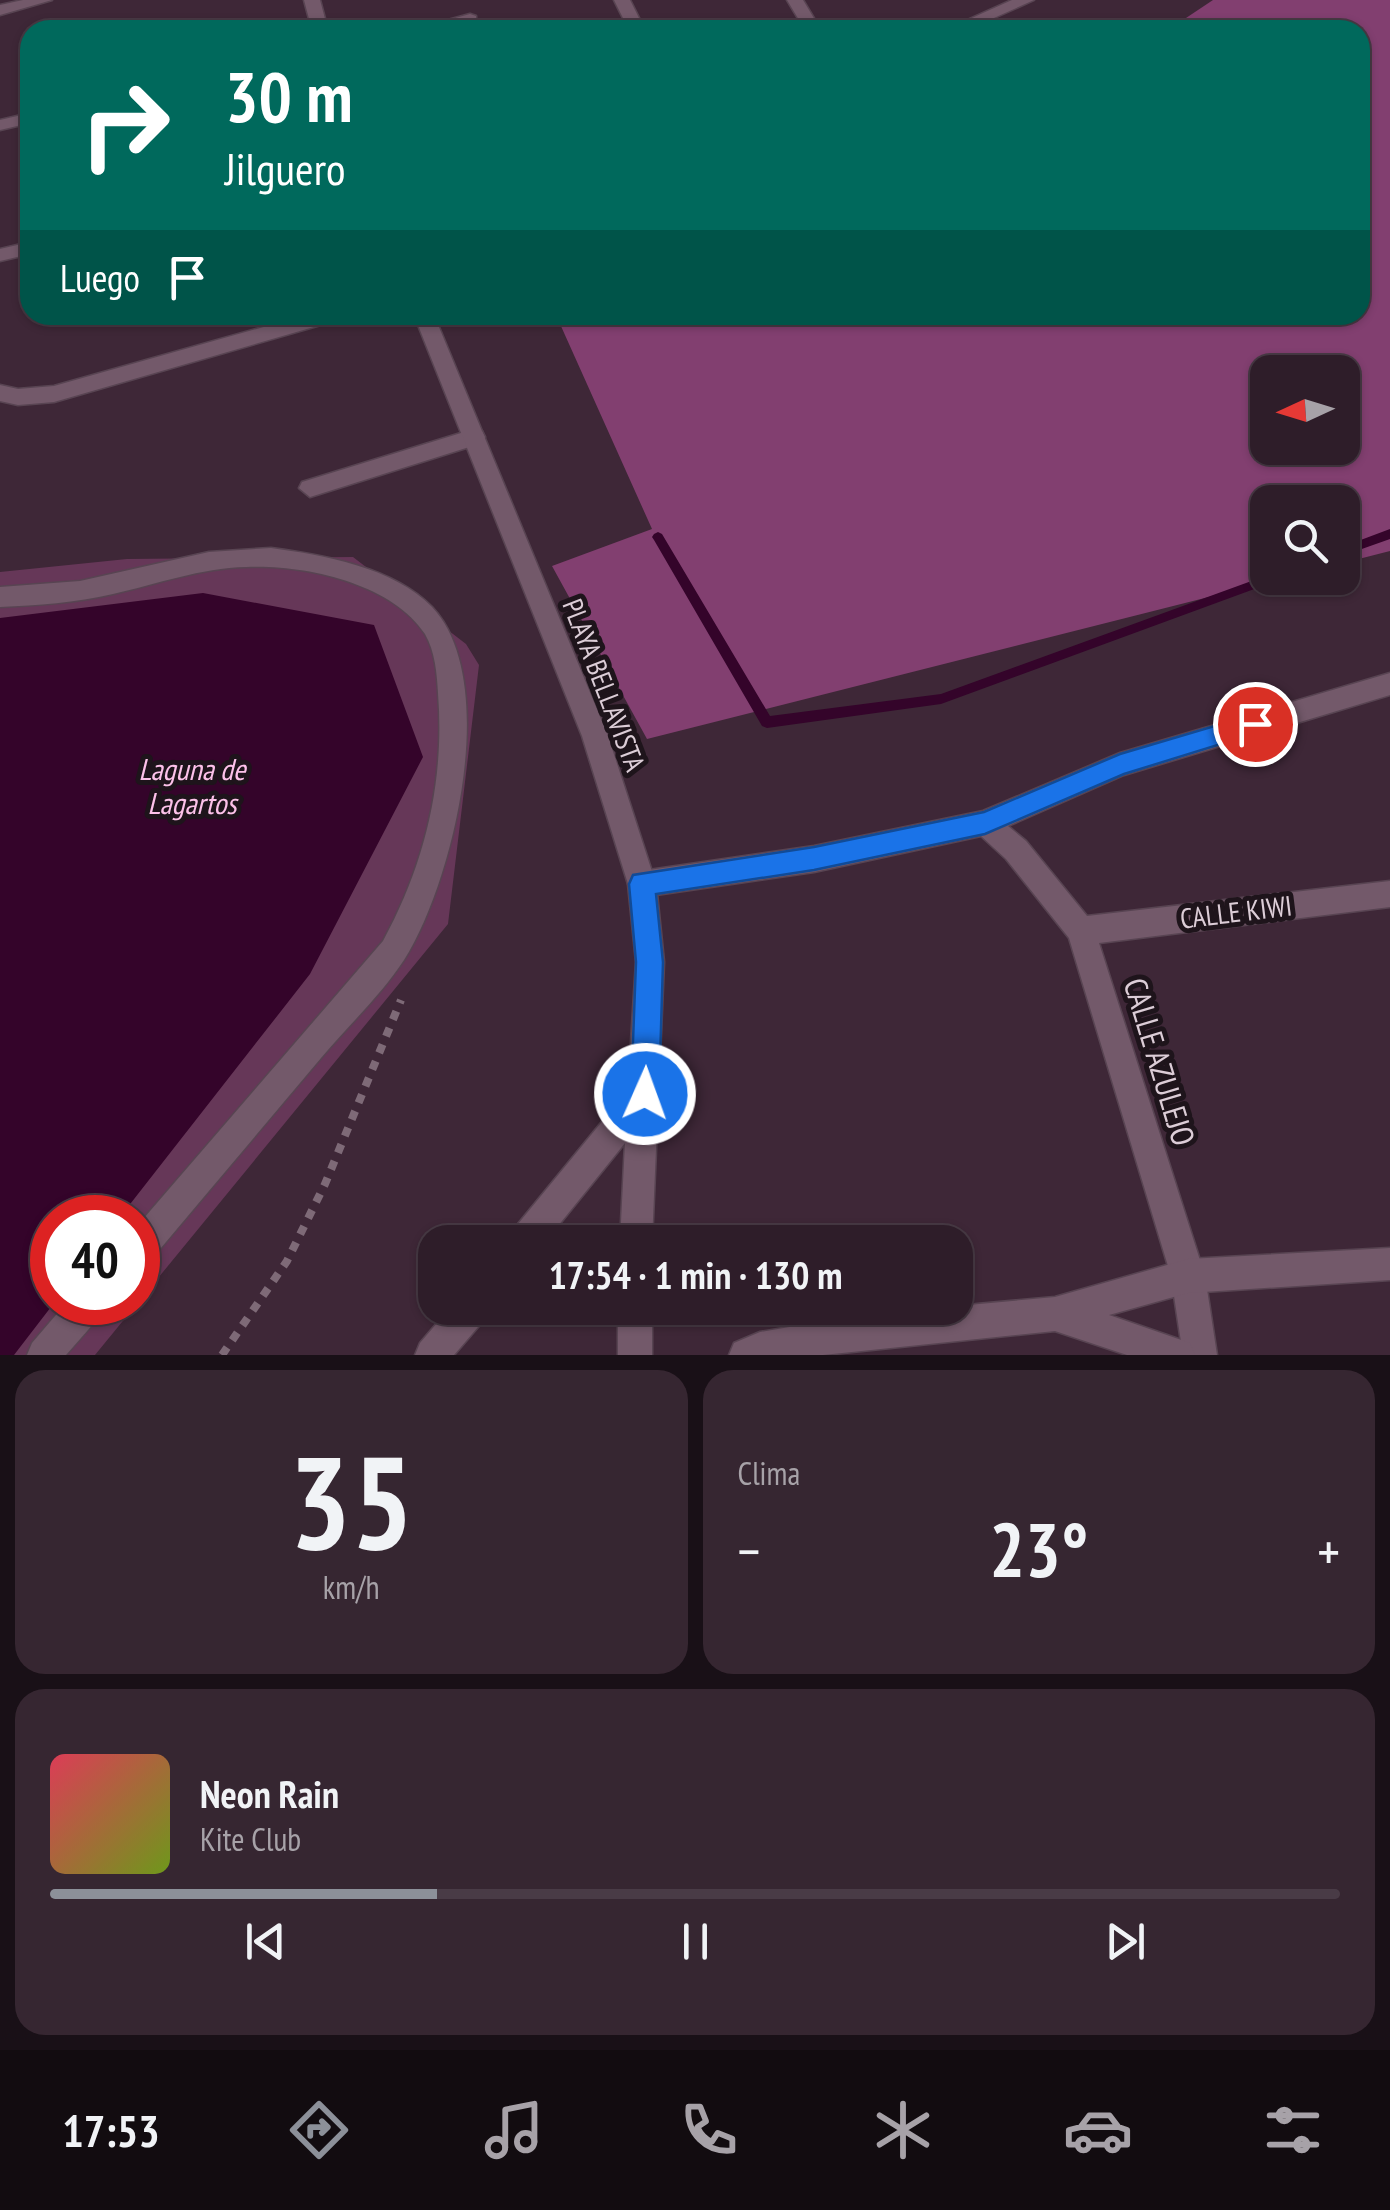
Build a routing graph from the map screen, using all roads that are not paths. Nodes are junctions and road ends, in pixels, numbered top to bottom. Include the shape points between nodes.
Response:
1 (44, 0) edge
2 (1026, 0) edge
3 (0, 10) edge
4 (977, 20) edge
5 (296, 325) edge
6 (428, 325) edge
7 (9, 395) edge
8 (474, 438) junction
9 (310, 488) dead end
10 (0, 597) edge
11 (1390, 684) edge
12 (985, 822) junction
13 (642, 884) junction
14 (1390, 894) edge
15 (1081, 931) junction
16 (645, 1094) junction
17 (160, 1222) edge
18 (539, 1225) edge
19 (637, 1225) edge
20 (1390, 1264) edge
21 (1188, 1276) junction
22 (1056, 1314) junction
23 (70, 1325) edge
24 (458, 1325) edge
25 (636, 1325) edge
26 (44, 1355) edge
27 (432, 1355) edge
28 (635, 1355) edge
29 (746, 1355) edge
30 (1178, 1355) edge
31 (1200, 1355) edge

1 - 3 street
2 - 4 street
5 - 7 street via 54,394
6 - 8 street, PLAYA BELLAVISTA
8 - 9 street
8 - 13 street, PLAYA BELLAVISTA via 595,736
10 - 17 street via 89,590 248,558 299,560 392,591 433,626 450,668 454,742 444,832 421,902 393,951
11 - 12 street via 1120,765
12 - 13 street via 814,859
12 - 15 street, CALLE AZULEJO
13 - 16 street, PLAYA BELLAVISTA via 650,962
14 - 15 street, CALLE KIWI
15 - 21 street, CALLE AZULEJO
16 - 18 street
16 - 19 street, PLAYA BELLAVISTA
20 - 21 street
21 - 22 street
21 - 31 street, CALLE AZULEJO
22 - 29 street via 858,1332
22 - 30 street
23 - 26 street
24 - 27 street
25 - 28 street

